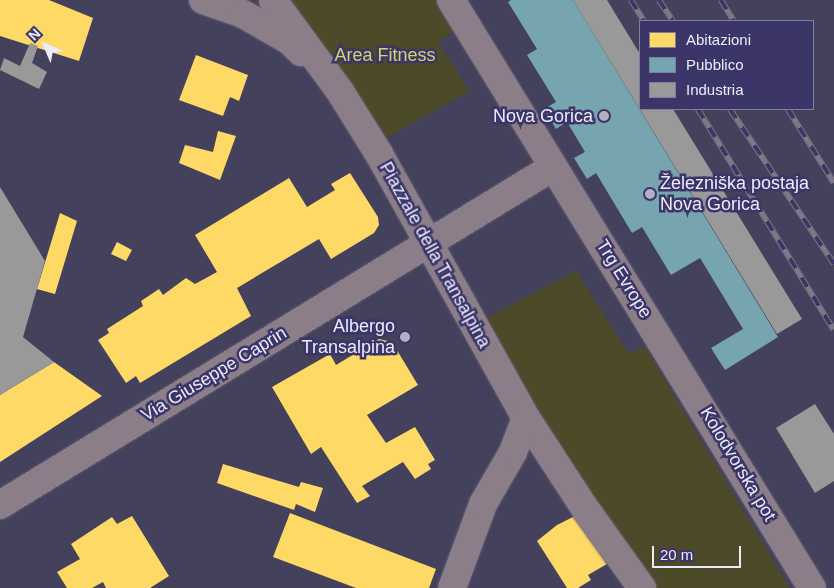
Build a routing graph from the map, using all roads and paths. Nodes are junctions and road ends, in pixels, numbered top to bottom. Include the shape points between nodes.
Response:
1 (203, 0) edge
2 (273, 0) edge
3 (451, 0) edge
4 (341, 93) junction
5 (553, 167) junction
6 (428, 243) junction
7 (694, 391) joint
8 (526, 418) junction
9 (0, 505) edge
10 (452, 588) edge
11 (642, 588) edge
12 (812, 588) edge

1 - 4 street via 243,14 290,41
2 - 4 street
3 - 5 street, Trg Evrope
4 - 6 street, Piazzale della Transalpina
5 - 6 street, Via Giuseppe Caprin
5 - 7 street, Trg Evrope
6 - 8 street, Piazzale della Transalpina
6 - 9 street, Via Giuseppe Caprin
7 - 12 street, Kolodvorska pot
8 - 10 street via 513,452 482,504
8 - 11 street, Piazzale della Transalpina

